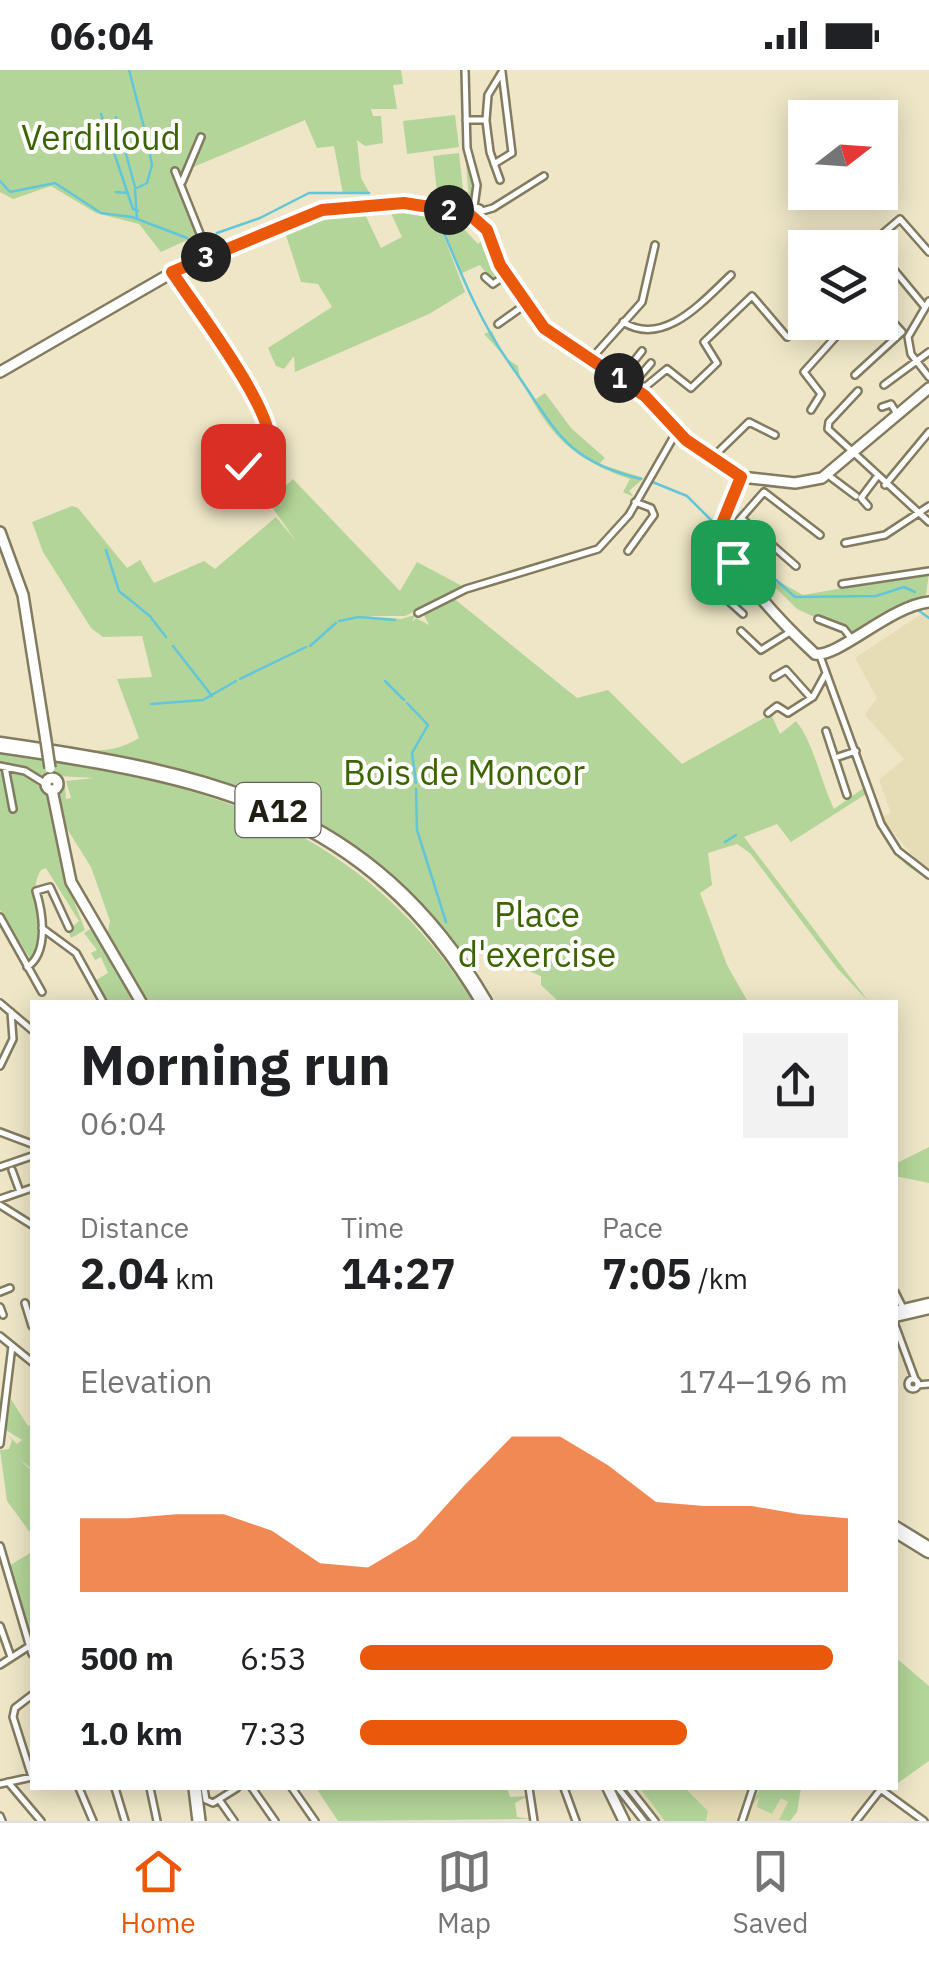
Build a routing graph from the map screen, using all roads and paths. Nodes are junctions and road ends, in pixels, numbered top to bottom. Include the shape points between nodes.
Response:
1 (465, 70) edge
2 (502, 71) edge
3 (466, 120) junction
4 (486, 120) junction
5 (201, 137) dead end
6 (494, 164) junction
7 (175, 172) dead end
8 (544, 176) dead end
9 (500, 180) dead end
10 (182, 184) junction
11 (474, 212) junction
12 (888, 230) edge
13 (654, 245) dead end
14 (929, 252) edge
15 (209, 256) junction
16 (172, 272) junction
17 (898, 272) edge
18 (506, 275) junction
19 (732, 275) dead end
20 (485, 277) dead end
21 (926, 303) edge
22 (526, 304) junction
23 (624, 322) junction
24 (498, 324) dead end
25 (898, 327) edge
26 (905, 334) junction
27 (787, 336) dead end
28 (833, 340) edge
29 (642, 352) dead end
30 (929, 352) edge
31 (591, 359) junction
32 (917, 362) junction
33 (651, 363) dead end
34 (0, 372) edge
35 (855, 375) dead end
36 (929, 377) edge
37 (620, 379) junction
38 (884, 386) dead end
39 (929, 388) edge
40 (635, 389) junction
41 (858, 391) dead end
42 (882, 407) dead end
43 (810, 410) dead end
44 (897, 414) junction
45 (677, 432) junction
46 (929, 432) edge
47 (776, 435) dead end
48 (851, 453) junction
49 (712, 458) junction
50 (239, 469) dead end
51 (828, 475) junction
52 (741, 477) junction
53 (876, 478) junction
54 (885, 485) junction
55 (856, 496) dead end
56 (635, 502) junction
57 (868, 506) dead end
58 (929, 506) edge
59 (921, 515) junction
60 (741, 518) junction
61 (721, 522) junction
62 (929, 522) edge
63 (0, 532) edge
64 (820, 535) dead end
65 (845, 543) dead end
66 (628, 551) dead end
67 (736, 560) junction
68 (796, 566) dead end
69 (929, 571) edge
70 (842, 584) dead end
71 (929, 601) edge
72 (418, 614) dead end
73 (743, 614) dead end
74 (818, 619) dead end
75 (792, 630) junction
76 (740, 631) dead end
77 (852, 638) junction
78 (820, 656) junction
79 (826, 675) junction
80 (774, 676) dead end
81 (812, 698) junction
82 (768, 712) dead end
83 (826, 731) dead end
84 (0, 748) edge
85 (856, 751) junction
86 (835, 758) junction
87 (2, 766) edge
88 (50, 780) junction
89 (4, 783) edge
90 (846, 795) dead end
91 (13, 809) dead end
92 (929, 875) edge
93 (0, 916) edge
94 (42, 928) junction
95 (70, 928) dead end
96 (28, 967) junction
97 (47, 1000) edge
98 (102, 1000) edge
99 (140, 1000) edge
100 (480, 1000) edge
101 (0, 1003) edge
102 (11, 1012) junction
103 (30, 1028) edge
104 (0, 1066) edge
105 (0, 1132) edge
106 (30, 1143) edge
107 (30, 1157) edge
108 (0, 1166) edge
109 (12, 1170) dead end
110 (30, 1189) edge
111 (20, 1192) junction
112 (0, 1202) edge
113 (30, 1223) edge
114 (10, 1288) dead end
115 (0, 1292) edge
116 (24, 1303) dead end
117 (929, 1305) edge
118 (898, 1316) edge
119 (30, 1320) edge
120 (898, 1324) edge
121 (0, 1336) edge
122 (12, 1346) junction
123 (30, 1360) edge
124 (929, 1384) edge
125 (0, 1444) edge
126 (898, 1534) edge
127 (1, 1551) edge
128 (929, 1552) edge
129 (0, 1626) edge
130 (30, 1642) edge
131 (30, 1646) edge
132 (12, 1657) junction
133 (0, 1664) edge
134 (30, 1698) edge
135 (30, 1771) edge
136 (30, 1778) edge
137 (4, 1783) edge
138 (80, 1790) edge
139 (116, 1790) edge
140 (150, 1790) edge
141 (194, 1790) edge
142 (205, 1790) edge
143 (234, 1790) edge
144 (253, 1790) edge
145 (293, 1790) edge
146 (529, 1790) edge
147 (565, 1790) edge
148 (609, 1790) edge
149 (620, 1790) edge
150 (631, 1790) edge
151 (752, 1790) edge
152 (879, 1790) edge
153 (883, 1790) edge
154 (220, 1801) junction
155 (534, 1820) edge
156 (41, 1821) edge
157 (93, 1821) edge
158 (125, 1821) edge
159 (157, 1821) edge
160 (198, 1821) edge
161 (234, 1821) edge
162 (275, 1821) edge
163 (315, 1821) edge
164 (576, 1821) edge
165 (624, 1821) edge
166 (644, 1821) edge
167 (655, 1821) edge
168 (742, 1821) edge
169 (856, 1821) edge
170 (924, 1821) edge

1 - 3 street
2 - 4 street via 488,95
2 - 6 street via 512,153
3 - 4 street
3 - 11 street
4 - 6 street
5 - 10 street
6 - 9 street
7 - 10 street
8 - 11 street via 493,208
10 - 15 street
11 - 15 street via 404,203 322,210
11 - 18 street
12 - 14 street via 901,220
13 - 23 street via 643,300
15 - 16 street
16 - 34 street
16 - 50 street via 248,385 269,430 269,444
17 - 21 street
18 - 20 street via 493,284
18 - 22 street
19 - 23 street via 673,324 638,329
21 - 26 street
22 - 24 street
22 - 31 street via 544,328
23 - 31 street
25 - 26 street
26 - 32 street
26 - 35 street
27 - 40 street via 753,296 704,342 717,363 691,388 666,370
28 - 43 street via 804,372 821,394
29 - 37 street
30 - 32 street
31 - 37 street
32 - 36 street
32 - 38 street
33 - 40 street
37 - 40 street
39 - 44 street
40 - 45 street
41 - 48 street via 827,426
42 - 44 street via 891,404
44 - 48 street
45 - 49 street
45 - 56 street
46 - 54 street
47 - 49 street via 749,422
48 - 51 street
48 - 53 street
49 - 52 street
51 - 52 street via 795,483
51 - 55 street
52 - 61 street
53 - 54 street
53 - 57 street via 861,498
54 - 59 street
56 - 66 street via 654,516
56 - 72 street via 593,552 466,590
58 - 59 street
59 - 62 street
59 - 65 street via 885,535
60 - 61 street via 734,526
60 - 64 street via 766,493
60 - 68 street
61 - 67 street
63 - 88 street, bridge via 23,595
67 - 73 street via 714,554 700,573
67 - 75 street via 755,593
69 - 70 street
71 - 77 street via 897,610
74 - 77 street
75 - 76 street via 764,652
75 - 78 street
77 - 78 street
78 - 79 street
79 - 81 street
79 - 85 street
80 - 81 street via 786,670
81 - 82 street via 788,714 777,706
83 - 86 street
84 - 100 highway, A12 via 180,781 290,821 392,893
85 - 86 street
85 - 92 street via 890,841
86 - 90 street
87 - 88 street
87 - 89 street
88 - 99 street via 71,882
89 - 91 street
93 - 96 street
94 - 95 street via 36,890 50,886
94 - 96 street
94 - 98 street via 76,953
96 - 97 street
101 - 102 street
102 - 103 street
102 - 104 street via 12,1041
105 - 106 street
107 - 108 street
109 - 111 street
110 - 111 street
111 - 112 street
112 - 113 street
114 - 115 street
116 - 119 street
117 - 118 highway
120 - 124 street via 915,1381
121 - 122 street
122 - 123 street
122 - 125 street
126 - 128 highway
127 - 130 street
129 - 132 street
131 - 132 street
132 - 133 street
134 - 135 street via 13,1712
136 - 137 street
137 - 156 street
138 - 157 street
139 - 158 street
140 - 159 street
141 - 160 main road
142 - 154 street via 208,1802
143 - 154 street
144 - 162 street
145 - 163 street
146 - 155 street
147 - 164 street
148 - 165 street
149 - 166 street
150 - 167 street
151 - 168 street
152 - 169 street
153 - 170 street
154 - 161 street

